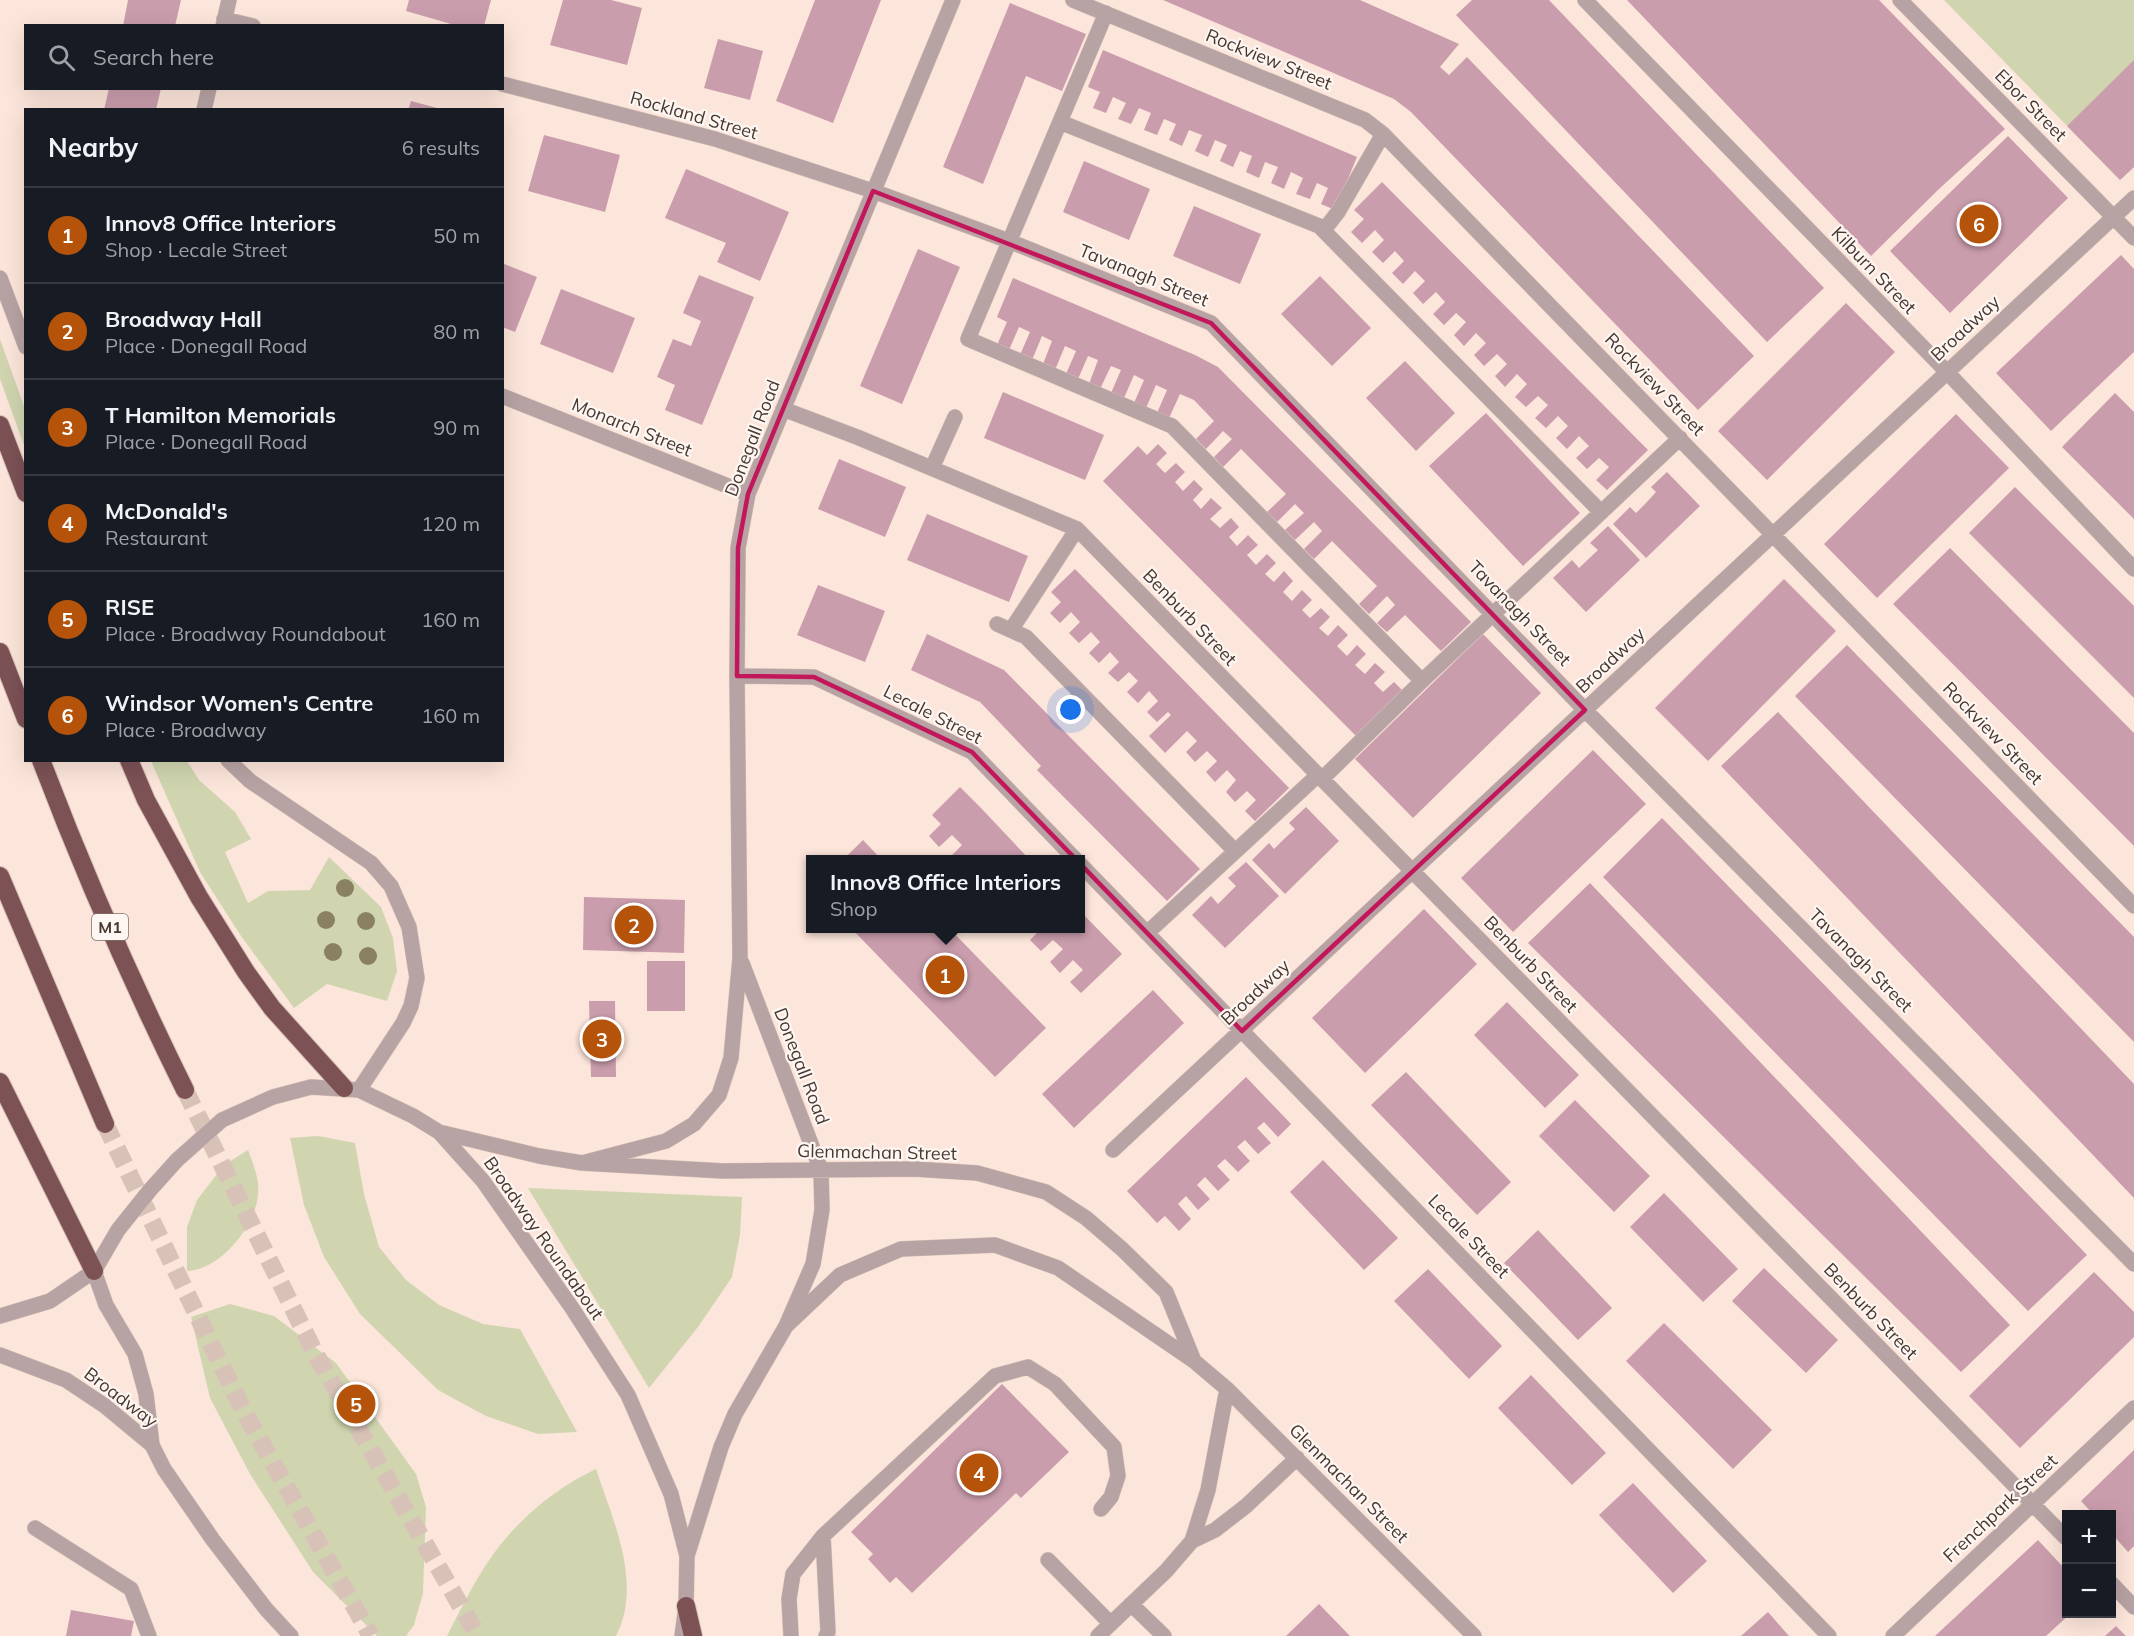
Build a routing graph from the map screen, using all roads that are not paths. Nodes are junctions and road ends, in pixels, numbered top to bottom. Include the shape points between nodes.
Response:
1 (229, 0) edge
2 (953, 0) edge
3 (1073, 0) edge
4 (1585, 0) edge
5 (1900, 0) edge
6 (1106, 13) junction
7 (224, 22) edge
8 (239, 24) edge
9 (504, 85) edge
10 (209, 90) edge
11 (204, 108) edge
12 (1060, 122) junction
13 (1383, 134) junction
14 (873, 191) junction
15 (2134, 198) edge
16 (2114, 217) junction
17 (1324, 230) junction
18 (2134, 238) edge
19 (1009, 241) junction
20 (0, 278) edge
21 (24, 342) edge
22 (1946, 371) junction
23 (504, 397) edge
24 (783, 409) junction
25 (955, 417) dead end
26 (0, 425) edge
27 (1680, 438) junction
28 (932, 468) junction
29 (24, 488) edge
30 (748, 494) junction
31 (1601, 512) junction
32 (1077, 530) junction
33 (1773, 534) junction
34 (2134, 569) edge
35 (1494, 614) junction
36 (0, 652) edge
37 (737, 676) junction
38 (1422, 681) junction
39 (1585, 710) junction
40 (24, 714) edge
41 (42, 762) edge
42 (130, 762) edge
43 (230, 762) edge
44 (1320, 777) junction
45 (1235, 851) junction
46 (1071, 855) edge
47 (1085, 869) edge
48 (1412, 871) junction
49 (0, 876) edge
50 (2134, 906) edge
51 (1147, 933) junction
52 (740, 958) junction
53 (1242, 1031) junction
54 (0, 1082) edge
55 (351, 1089) junction
56 (186, 1090) tunnel mouth
57 (105, 1124) tunnel mouth
58 (439, 1132) junction
59 (1113, 1150) dead end
60 (582, 1163) junction
61 (821, 1170) junction
62 (2134, 1264) edge
63 (94, 1271) junction
64 (0, 1316) edge
65 (786, 1326) junction
66 (0, 1355) edge
67 (1194, 1361) junction
68 (1227, 1389) junction
69 (2134, 1408) edge
70 (152, 1445) junction
71 (1297, 1458) junction
72 (2032, 1503) junction
73 (1101, 1509) dead end
74 (35, 1528) dead end
75 (2062, 1533) edge
76 (823, 1536) junction
77 (1192, 1541) junction
78 (687, 1556) junction
79 (1048, 1560) dead end
80 (2116, 1588) edge
81 (1131, 1604) junction
82 (686, 1606) junction
83 (2134, 1607) edge
84 (1111, 1624) junction
85 (149, 1636) edge
86 (291, 1636) edge
87 (682, 1636) edge
88 (693, 1636) edge
89 (791, 1636) edge
90 (826, 1636) edge
91 (1098, 1636) edge
92 (1164, 1636) edge
93 (1474, 1636) edge
94 (1829, 1636) edge
95 (1893, 1636) edge

1 - 7 street
2 - 14 street, Donegall Road
3 - 6 street, Rockview Street
4 - 22 street, Kilburn Street
5 - 16 street, Ebor Street
6 - 12 street
6 - 13 street, Rockview Street via 1365,120
7 - 8 street
9 - 14 street, Rockland Street via 715,138
10 - 11 street
12 - 17 street
12 - 19 street
13 - 17 street
13 - 27 street, Rockview Street
14 - 19 street, Tavanagh Street
14 - 24 street, Donegall Road
15 - 16 street, Broadway
16 - 18 street, Ebor Street
16 - 22 street, Broadway
17 - 31 street
19 - 35 street, Tavanagh Street via 1211,323
19 - 38 street via 968,339 1172,426
20 - 21 street
22 - 33 street, Broadway
22 - 34 street, Kilburn Street
23 - 30 street, Monarch Street
24 - 28 street, Benburb Street
24 - 30 street, Donegall Road
25 - 28 street
26 - 29 highway
27 - 31 street
27 - 33 street, Rockview Street
28 - 32 street, Benburb Street
30 - 37 street, Donegall Road via 738,548
31 - 35 street
32 - 44 street, Benburb Street
32 - 45 street via 1004,627 1026,637
33 - 39 street, Broadway
33 - 50 street, Rockview Street
35 - 38 street
35 - 39 street, Tavanagh Street
36 - 40 highway
37 - 46 street, Lecale Street via 814,677 972,752
37 - 52 street, Donegall Road
38 - 44 street
39 - 48 street, Broadway
39 - 62 street, Tavanagh Street
41 - 56 highway, M1 via 142,1001
42 - 55 highway via 199,897 246,972 272,1008
43 - 55 street via 250,781 371,863 391,886 409,927 417,978 411,1006 403,1023
44 - 45 street
44 - 48 street, Benburb Street
45 - 51 street
47 - 51 street, Lecale Street
48 - 53 street, Broadway
48 - 72 street, Benburb Street
49 - 57 highway
51 - 53 street, Lecale Street
52 - 60 street, Donegall Road via 730,1058 719,1095 694,1124 666,1141
52 - 61 street, Donegall Road
53 - 59 street, Broadway
53 - 94 street, Lecale Street
54 - 63 highway
55 - 58 street, Broadway Roundabout
55 - 63 street, Broadway Roundabout via 311,1087 273,1097 222,1120 150,1190 118,1230
58 - 60 street, Glenmachan Street
58 - 78 street, Broadway Roundabout via 483,1181 628,1395 671,1494
60 - 61 street, Glenmachan Street via 723,1171
61 - 65 street, Donegall Road via 822,1210 813,1264
61 - 67 street, Glenmachan Street via 914,1168 977,1173 1046,1192 1086,1218 1166,1292
63 - 64 street via 50,1300
63 - 70 street via 106,1305 135,1354 146,1394
65 - 67 street, Glenmachan Street via 840,1275 901,1249 995,1245 1058,1268
65 - 78 street via 735,1414
66 - 70 street, Broadway via 66,1380
67 - 68 street, Glenmachan Street
68 - 71 street, Glenmachan Street
68 - 77 street via 1208,1490
69 - 72 street, Frenchpark Street
70 - 86 street via 213,1540
71 - 77 street via 1246,1506 1215,1530
71 - 93 street, Glenmachan Street
72 - 75 street, Benburb Street
72 - 95 street, Frenchpark Street
73 - 76 street via 1111,1497 1118,1476 1114,1447 1055,1384 1028,1367 995,1376
74 - 85 street via 131,1589
76 - 89 street via 793,1574 789,1599
76 - 90 street
77 - 81 street
78 - 82 street, Broadway Roundabout
79 - 84 street
80 - 83 street
81 - 84 street
81 - 92 street
82 - 87 street, Broadway Roundabout
82 - 88 highway
84 - 91 street

